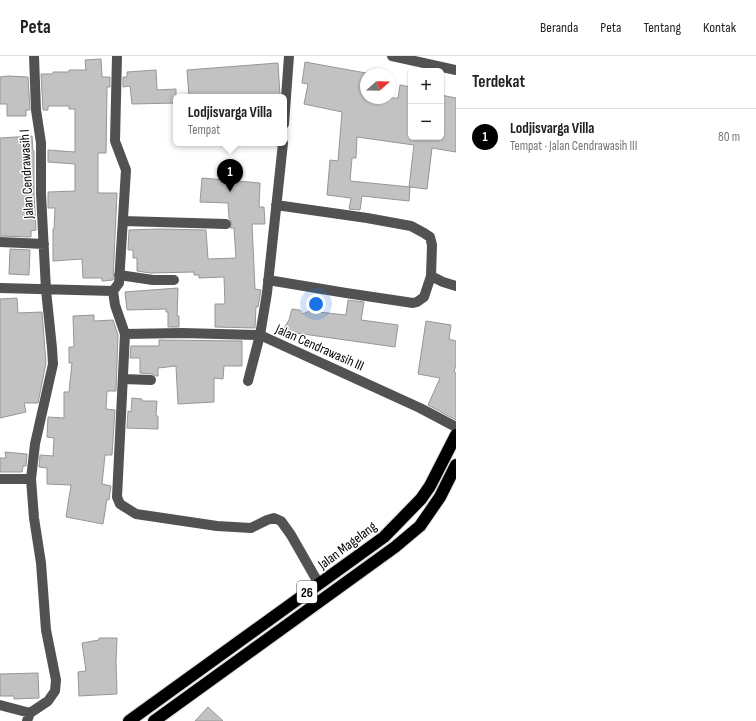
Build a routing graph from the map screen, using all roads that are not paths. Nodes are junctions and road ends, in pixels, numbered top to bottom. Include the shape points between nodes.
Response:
1 (34, 56) edge
2 (117, 56) edge
3 (289, 56) edge
4 (392, 56) edge
5 (456, 70) edge
6 (286, 94) edge
7 (283, 146) edge
8 (276, 205) junction
9 (123, 221) junction
10 (226, 224) dead end
11 (0, 242) edge
12 (44, 244) junction
13 (119, 275) junction
14 (431, 276) junction
15 (174, 280) dead end
16 (268, 280) junction
17 (456, 286) edge
18 (0, 288) edge
19 (46, 290) junction
20 (113, 291) junction
21 (125, 334) junction
22 (260, 335) junction
23 (123, 379) junction
24 (151, 380) dead end
25 (248, 381) dead end
26 (456, 427) edge
27 (456, 435) edge
28 (456, 465) edge
29 (0, 479) edge
30 (31, 479) junction
31 (318, 584) junction
32 (0, 705) edge
33 (28, 717) edge
34 (128, 721) edge
35 (154, 721) edge

1 - 12 street, Jalan Cendrawasih I via 36,110 41,143
2 - 9 street via 115,140 126,170
3 - 6 street
4 - 5 street
7 - 8 street, Jalan Cendrawasih III
8 - 14 street via 411,226 430,237
8 - 16 street, Jalan Cendrawasih III
9 - 10 street
9 - 13 street
11 - 12 street
12 - 19 street, Jalan Cendrawasih I
13 - 15 street
13 - 20 street via 119,283
14 - 16 street via 424,297 413,303
14 - 17 street
16 - 22 street, Jalan Cendrawasih III
18 - 19 street
19 - 20 street
19 - 30 street, Jalan Cendrawasih I via 53,364 34,444
20 - 21 street
21 - 22 street
21 - 23 street
22 - 25 street
22 - 26 street, Jalan Cendrawasih III
23 - 24 street
23 - 31 street via 117,497 120,504 136,514 217,526 251,528 274,518 281,522 291,535
27 - 31 highway, Jalan Magelang / 26 via 430,486 411,510 384,537
28 - 35 highway, Jalan Magelang / 26 via 440,497 420,526 395,547
29 - 30 street
30 - 33 street, Jalan Cendrawasih I via 46,630 56,680 55,691 48,701
31 - 34 highway, Jalan Magelang / 26
32 - 33 street

